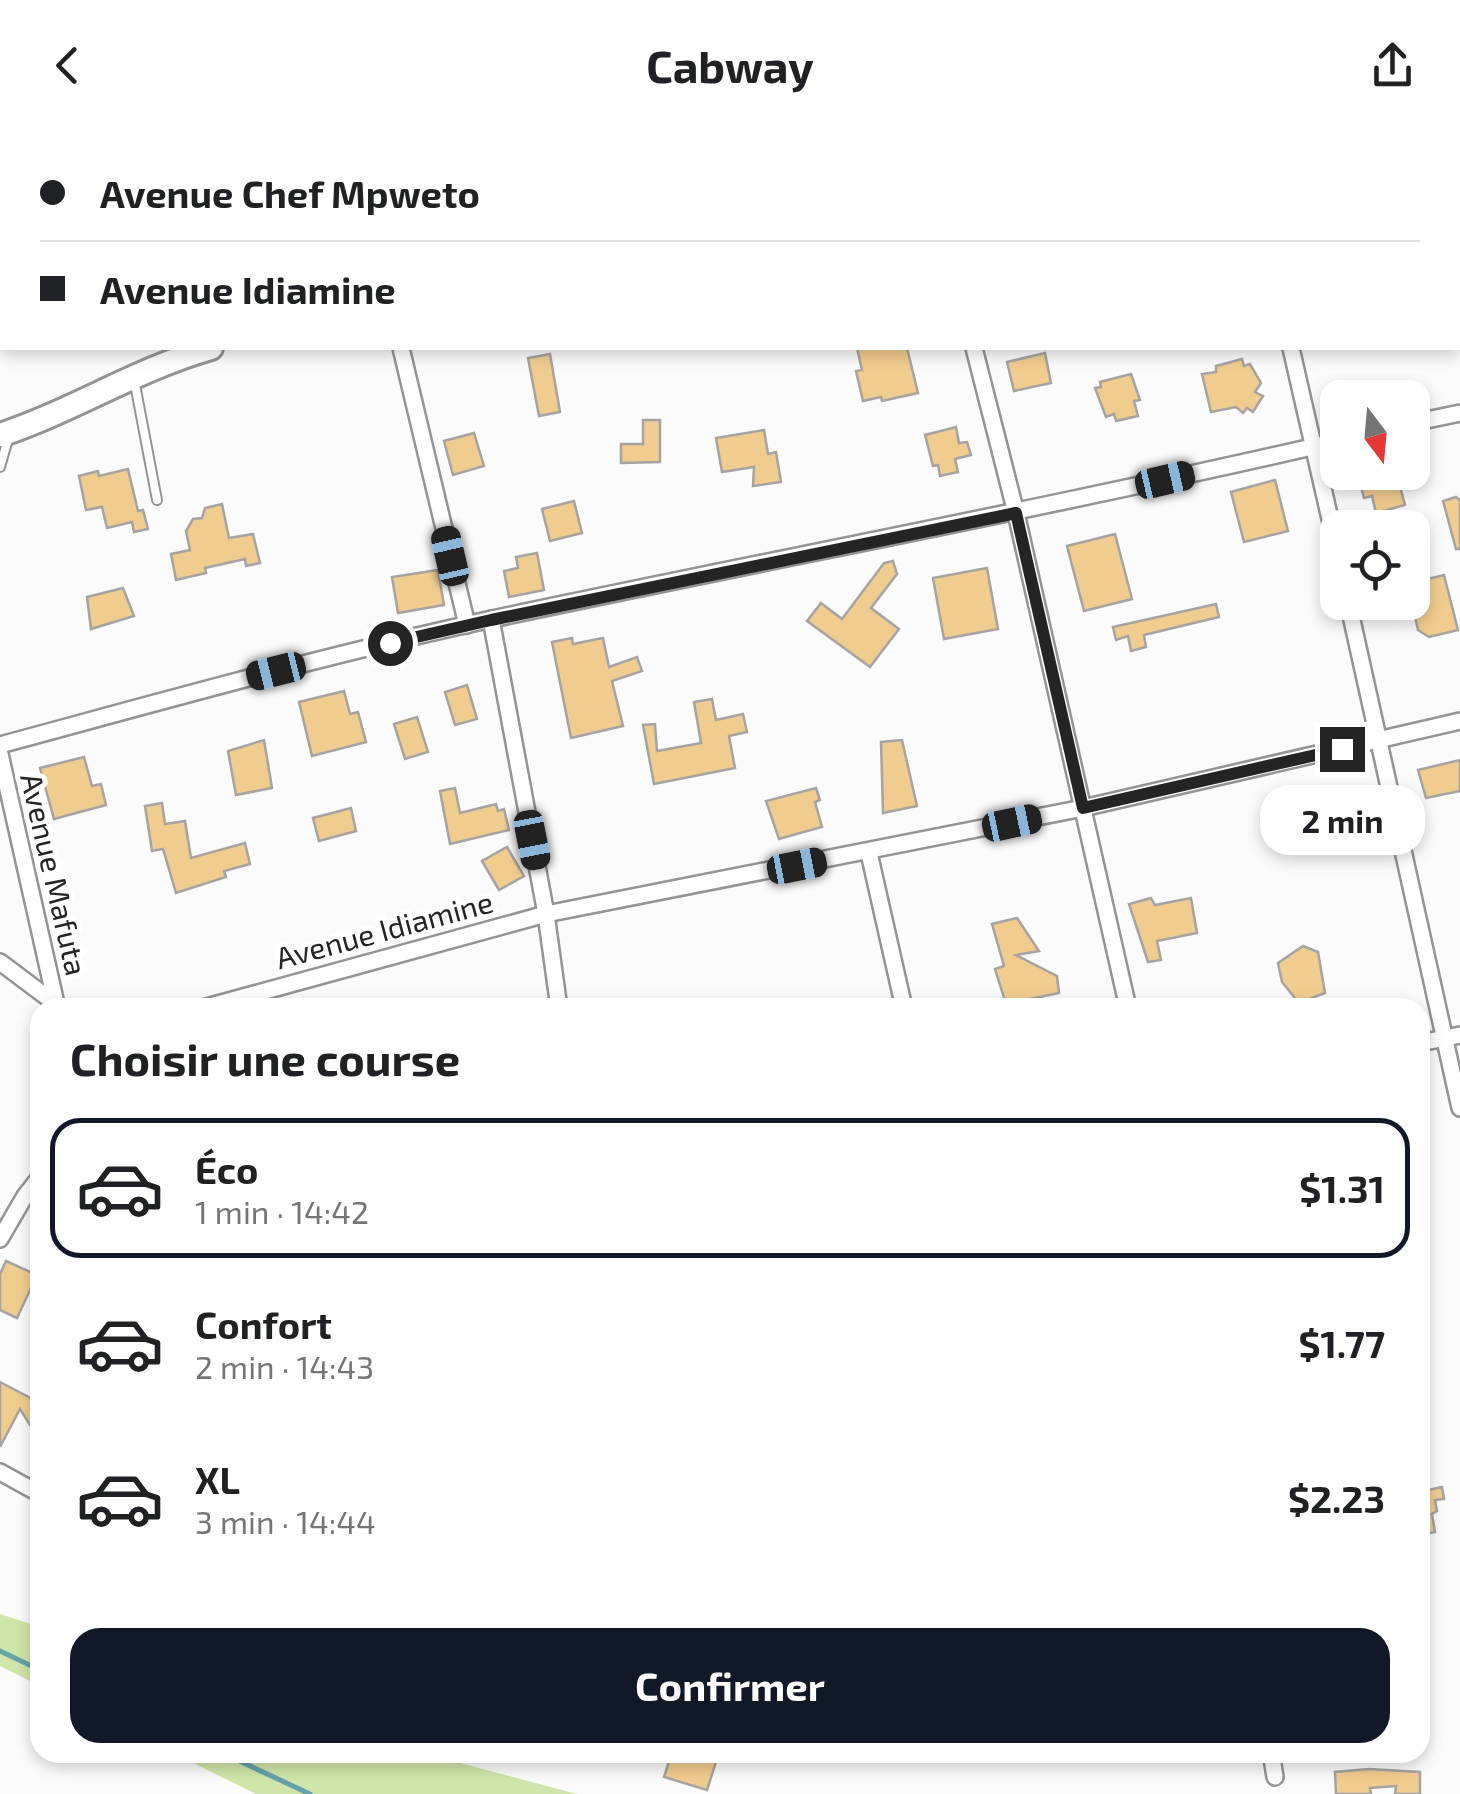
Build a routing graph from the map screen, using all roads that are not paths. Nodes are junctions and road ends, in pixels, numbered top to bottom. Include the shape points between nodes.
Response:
1 (402, 350) edge
2 (975, 350) edge
3 (1290, 350) edge
4 (183, 351) edge
5 (124, 380) junction
6 (1460, 412) edge
7 (1430, 420) edge
8 (5, 433) edge
9 (1320, 445) edge
10 (1314, 446) junction
11 (0, 467) edge
12 (157, 500) dead end
13 (1328, 510) edge
14 (1016, 513) junction
15 (491, 620) junction
16 (1352, 620) edge
17 (467, 625) junction
18 (1460, 721) edge
19 (1378, 740) junction
20 (0, 745) edge
21 (0, 754) edge
22 (1083, 808) junction
23 (869, 853) junction
24 (546, 914) junction
25 (0, 962) edge
26 (47, 998) edge
27 (55, 998) edge
28 (239, 998) edge
29 (558, 998) edge
30 (902, 998) edge
31 (1126, 998) edge
32 (1453, 1036) edge
33 (1460, 1108) edge
34 (30, 1189) edge
35 (0, 1239) edge
36 (0, 1472) edge
37 (30, 1488) edge
38 (1273, 1763) edge
39 (1275, 1777) dead end

1 - 17 street
2 - 14 street
3 - 10 street
4 - 5 street
5 - 8 street
5 - 12 lane
6 - 7 street
8 - 11 lane
9 - 10 street
10 - 13 street
10 - 14 street
14 - 15 street
14 - 22 street
15 - 17 street
15 - 24 street
16 - 19 street
17 - 20 street
18 - 19 street, Avenue Idiamine
19 - 22 street, Avenue Idiamine
19 - 32 street
21 - 27 street, Avenue Mafuta
22 - 23 street, Avenue Idiamine
22 - 31 street
23 - 24 street, Avenue Idiamine
23 - 30 street
24 - 28 street, Avenue Idiamine
24 - 29 street
25 - 26 street
32 - 33 street
34 - 35 street
36 - 37 street
38 - 39 street

